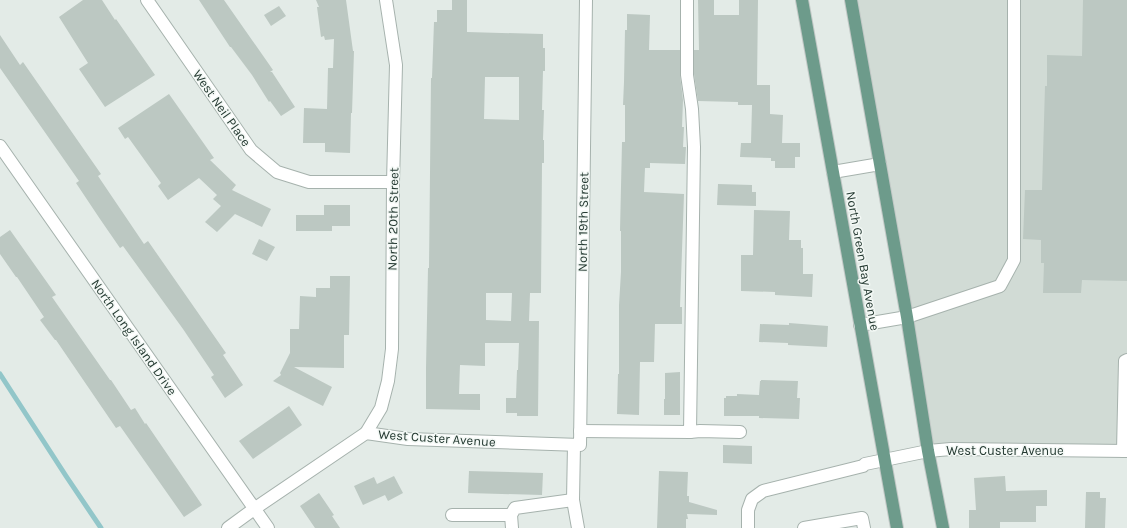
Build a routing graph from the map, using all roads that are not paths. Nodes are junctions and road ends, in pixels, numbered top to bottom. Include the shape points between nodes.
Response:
1 (148, 0) edge
2 (386, 0) edge
3 (586, 0) edge
4 (687, 0) edge
5 (802, 0) edge
6 (1014, 0) edge
7 (849, 2) edge
8 (0, 146) edge
9 (880, 164) junction
10 (833, 172) junction
11 (393, 182) junction
12 (907, 317) junction
13 (860, 325) junction
14 (1127, 360) edge
15 (1126, 391) edge
16 (580, 431) junction
17 (690, 432) junction
18 (740, 432) dead end
19 (366, 433) junction
20 (577, 444) junction
21 (928, 451) junction
22 (1125, 451) edge
23 (885, 460) junction
24 (573, 500) junction
25 (254, 509) junction
26 (452, 515) dead end
27 (511, 516) junction
28 (863, 523) edge
29 (228, 528) edge
30 (268, 528) edge
31 (512, 528) edge
32 (578, 528) edge
33 (748, 528) edge
34 (804, 528) edge
35 (897, 528) edge
36 (943, 528) edge

1 - 11 street, West Neil Place via 251,150 278,172 309,182
2 - 11 street, North 20th Street via 396,65
3 - 16 street, North 19th Street
4 - 17 street via 687,75 694,147
5 - 10 main road, North Green Bay Avenue
6 - 12 street via 1014,260 1000,286
7 - 9 main road
8 - 25 street, North Long Island Drive
9 - 10 street
9 - 12 main road
10 - 13 main road, North Green Bay Avenue
11 - 19 street, North 20th Street via 392,349 381,408
12 - 13 street
12 - 21 main road
13 - 23 main road, North Green Bay Avenue
14 - 15 street
15 - 22 street
16 - 17 street
16 - 20 street, North 19th Street
17 - 18 street
19 - 20 street, West Custer Avenue via 408,439
19 - 25 street, West Custer Avenue
20 - 24 street, North 19th Street
21 - 22 street, West Custer Avenue
21 - 23 street, West Custer Avenue
21 - 36 main road
23 - 33 street, West Custer Avenue via 763,491 752,498 748,510
23 - 35 main road, North Green Bay Avenue
24 - 27 street via 515,508
24 - 32 street, North 19th Street
25 - 29 street, West Custer Avenue
25 - 30 street, North Long Island Drive
26 - 27 street
27 - 31 street
28 - 34 street

